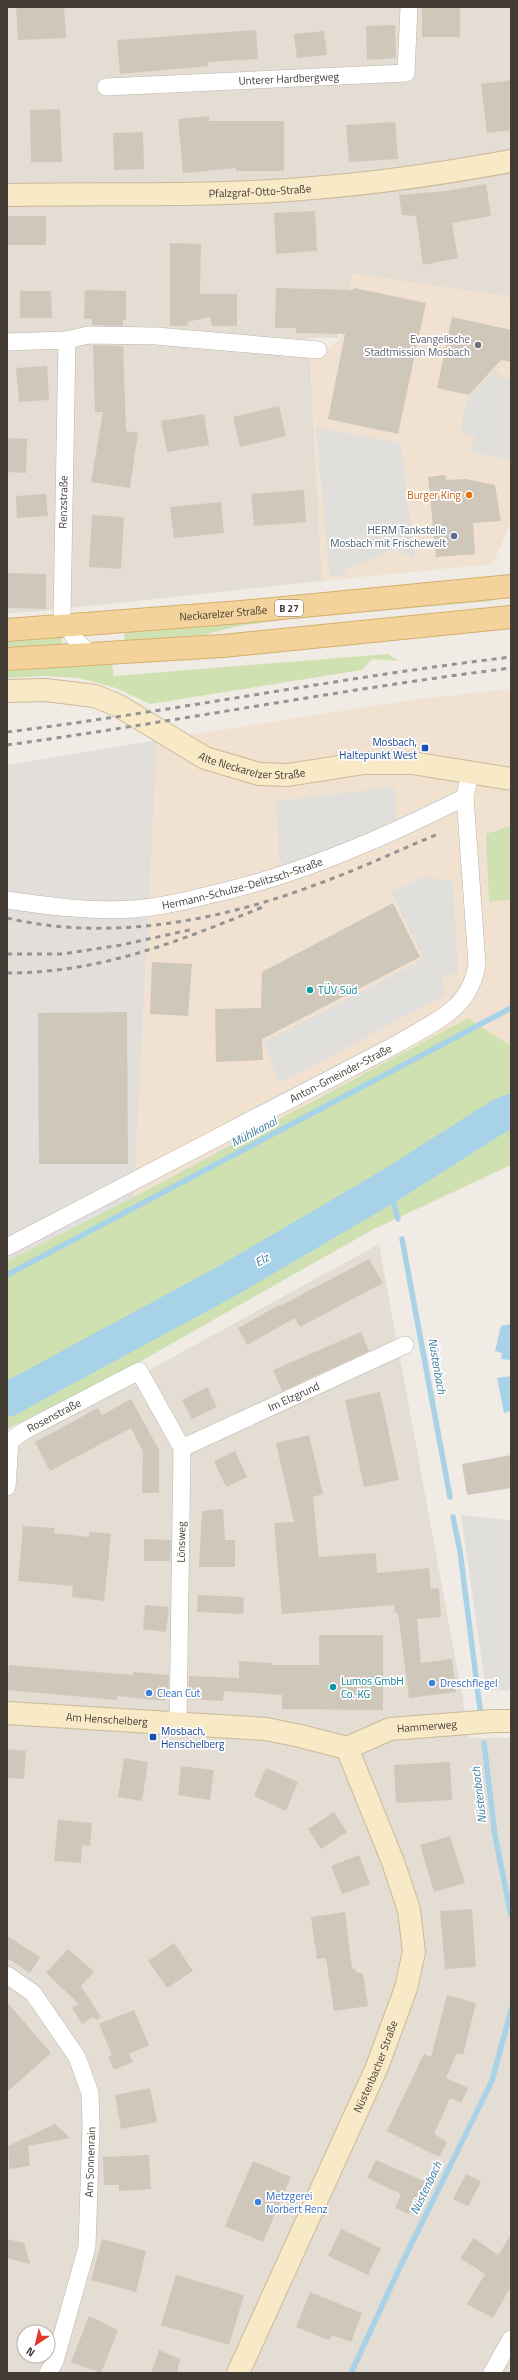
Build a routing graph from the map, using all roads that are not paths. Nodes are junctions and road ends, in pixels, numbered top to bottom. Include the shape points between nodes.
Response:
1 (409, 7) edge
2 (106, 87) dead end
3 (511, 161) edge
4 (7, 195) edge
5 (67, 340) junction
6 (7, 342) edge
7 (318, 350) dead end
8 (511, 586) edge
9 (511, 617) edge
10 (67, 626) junction
11 (7, 630) edge
12 (91, 654) junction
13 (7, 659) edge
14 (7, 691) edge
15 (470, 772) junction
16 (511, 779) edge
17 (465, 797) junction
18 (7, 900) edge
19 (7, 1247) edge
20 (405, 1345) dead end
21 (182, 1448) junction
22 (7, 1486) edge
23 (7, 1713) edge
24 (511, 1721) edge
25 (178, 1725) junction
26 (348, 1748) junction
27 (7, 1975) edge
28 (511, 2339) edge
29 (48, 2373) edge
30 (238, 2373) edge
31 (492, 2373) edge

1 - 2 street, Unterer Hardbergweg via 406,73
3 - 4 street, Pfalzgraf-Otto-Straße via 424,176 312,188 232,192
5 - 6 street
5 - 7 street via 88,334 156,336
5 - 10 street, Renzstraße via 62,576 62,616
8 - 10 main road, Neckarelzer Straße / B 27
9 - 12 main road via 223,646
10 - 11 main road, Neckarelzer Straße / B 27
10 - 12 street, Renzstraße via 77,642
12 - 13 main road
14 - 15 street, Alte Neckarelzer Straße via 44,690 95,696 119,706 205,758 259,774 288,775 364,763 412,763
15 - 16 street, Alte Neckarelzer Straße
15 - 17 street, Anton-Gmeinder-Straße
17 - 18 street, Hermann-Schulze-Delitzsch-Straße via 379,839 329,858 266,880 176,903 134,909 101,910
17 - 19 street, Anton-Gmeinder-Straße via 477,964 474,982 464,999 450,1011 399,1043
20 - 21 street, Im Elzgrund
21 - 22 street, Rosenstraße via 139,1371 24,1431 10,1441
21 - 25 street, Lönsweg
23 - 25 street, Am Henschelberg
24 - 26 street, Hammerweg via 390,1729
25 - 26 street, Am Henschelberg via 266,1729
26 - 30 street, Nüstenbacher Straße via 409,1910 414,1952 406,1988 377,2067
27 - 29 street, Am Sonnenrain via 33,1993 77,2057 90,2093 87,2247 55,2361
28 - 31 street

